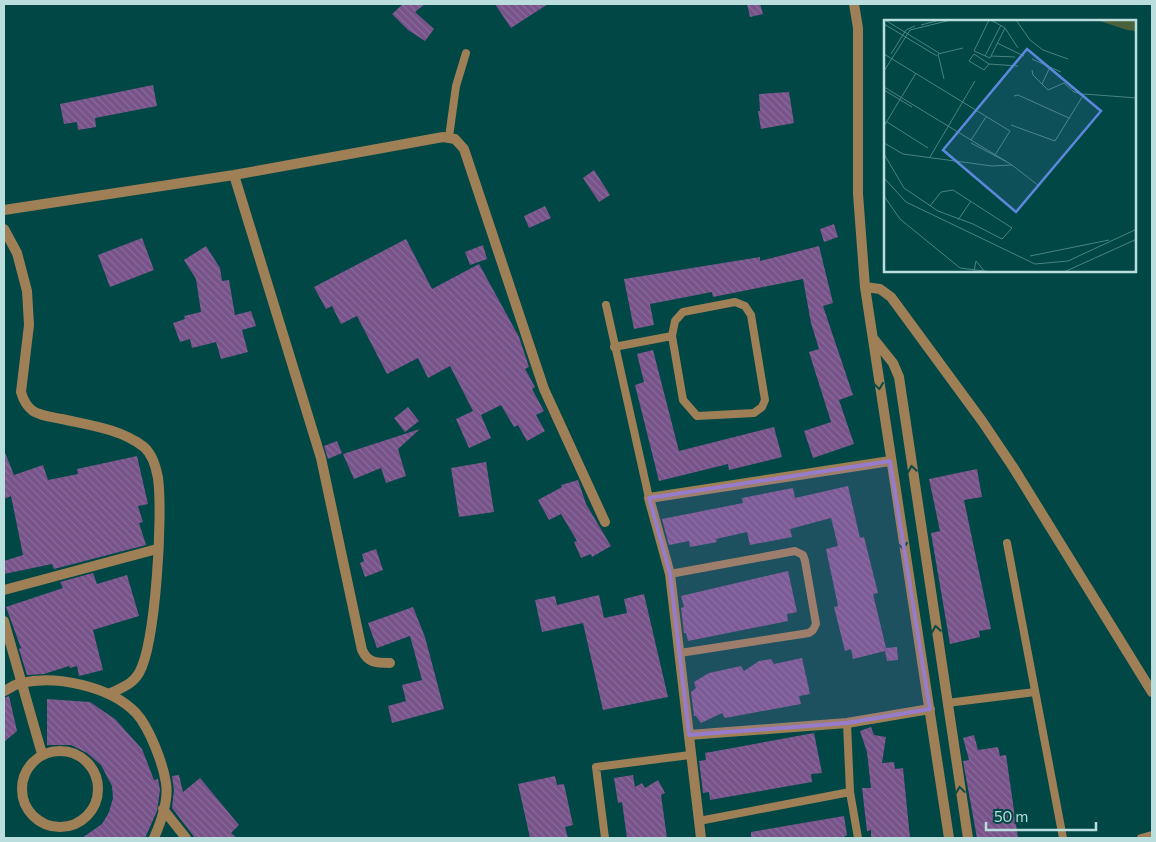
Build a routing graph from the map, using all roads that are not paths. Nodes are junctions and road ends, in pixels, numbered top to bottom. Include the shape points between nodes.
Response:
1 (854, 4) edge
2 (466, 53) dead end
3 (449, 137) junction
4 (234, 176) junction
5 (4, 210) edge
6 (4, 229) edge
7 (865, 287) junction
8 (606, 304) dead end
9 (672, 336) junction
10 (872, 337) junction
11 (614, 346) junction
12 (890, 461) junction
13 (649, 498) junction
14 (605, 522) dead end
15 (1006, 543) dead end
16 (157, 549) junction
17 (670, 574) junction
18 (4, 590) edge
19 (4, 622) edge
20 (680, 653) junction
21 (390, 663) dead end
22 (20, 683) junction
23 (4, 691) edge
24 (1035, 692) junction
25 (1152, 692) edge
26 (108, 694) junction
27 (948, 703) junction
28 (930, 709) junction
29 (847, 723) junction
30 (689, 735) junction
31 (42, 754) junction
32 (690, 755) junction
33 (850, 792) junction
34 (163, 809) junction
35 (699, 821) junction
36 (64, 827) junction
37 (1152, 835) edge
38 (67, 838) edge
39 (154, 838) edge
40 (186, 838) edge
41 (606, 838) edge
42 (701, 838) edge
43 (858, 838) edge
44 (949, 838) edge
45 (968, 838) edge
46 (1063, 838) edge
47 (1141, 838) edge

1 - 7 street via 858,28 858,194
2 - 3 lane via 456,86
3 - 4 street
3 - 14 street via 460,142 464,149 544,389
4 - 5 street
4 - 21 street via 321,458 362,650 374,663
6 - 16 street via 17,253 27,291 29,325 21,392 24,402 41,415 100,427 145,448 153,458 158,476
7 - 10 street
7 - 25 street via 880,289 890,297 982,421
8 - 11 lane
9 - 9 lane via 683,400 697,416 754,413 762,407 764,400 751,315 745,306 735,302 683,312 675,321
9 - 11 lane
10 -> 12 street
27 -> 10 street via 899,377 893,362
11 - 13 lane
12 - 13 street
12 -> 28 street
13 - 17 street
15 - 24 lane
16 - 18 street
16 - 26 street via 146,657 133,682
17 - 20 street
17 - 20 lane via 795,550 805,560 816,624 809,633
19 - 22 street
20 - 30 street
22 - 23 street
22 - 26 street via 69,680
22 - 31 street
24 - 27 lane
24 - 46 lane
26 - 34 street via 136,713 154,743 166,783
45 -> 27 street
28 - 29 street
28 - 44 street
29 - 30 street
29 - 33 lane
30 - 32 street
31 - 36 street via 24,773 23,799 26,808 38,820 46,825
31 - 36 street via 58,750 75,753 88,763 96,778 98,794 92,810 80,822
32 - 35 street
32 - 41 lane via 596,767
33 - 35 lane
33 - 43 lane
34 - 39 street
34 - 40 street
35 - 42 street
36 - 38 street
37 - 47 lane

